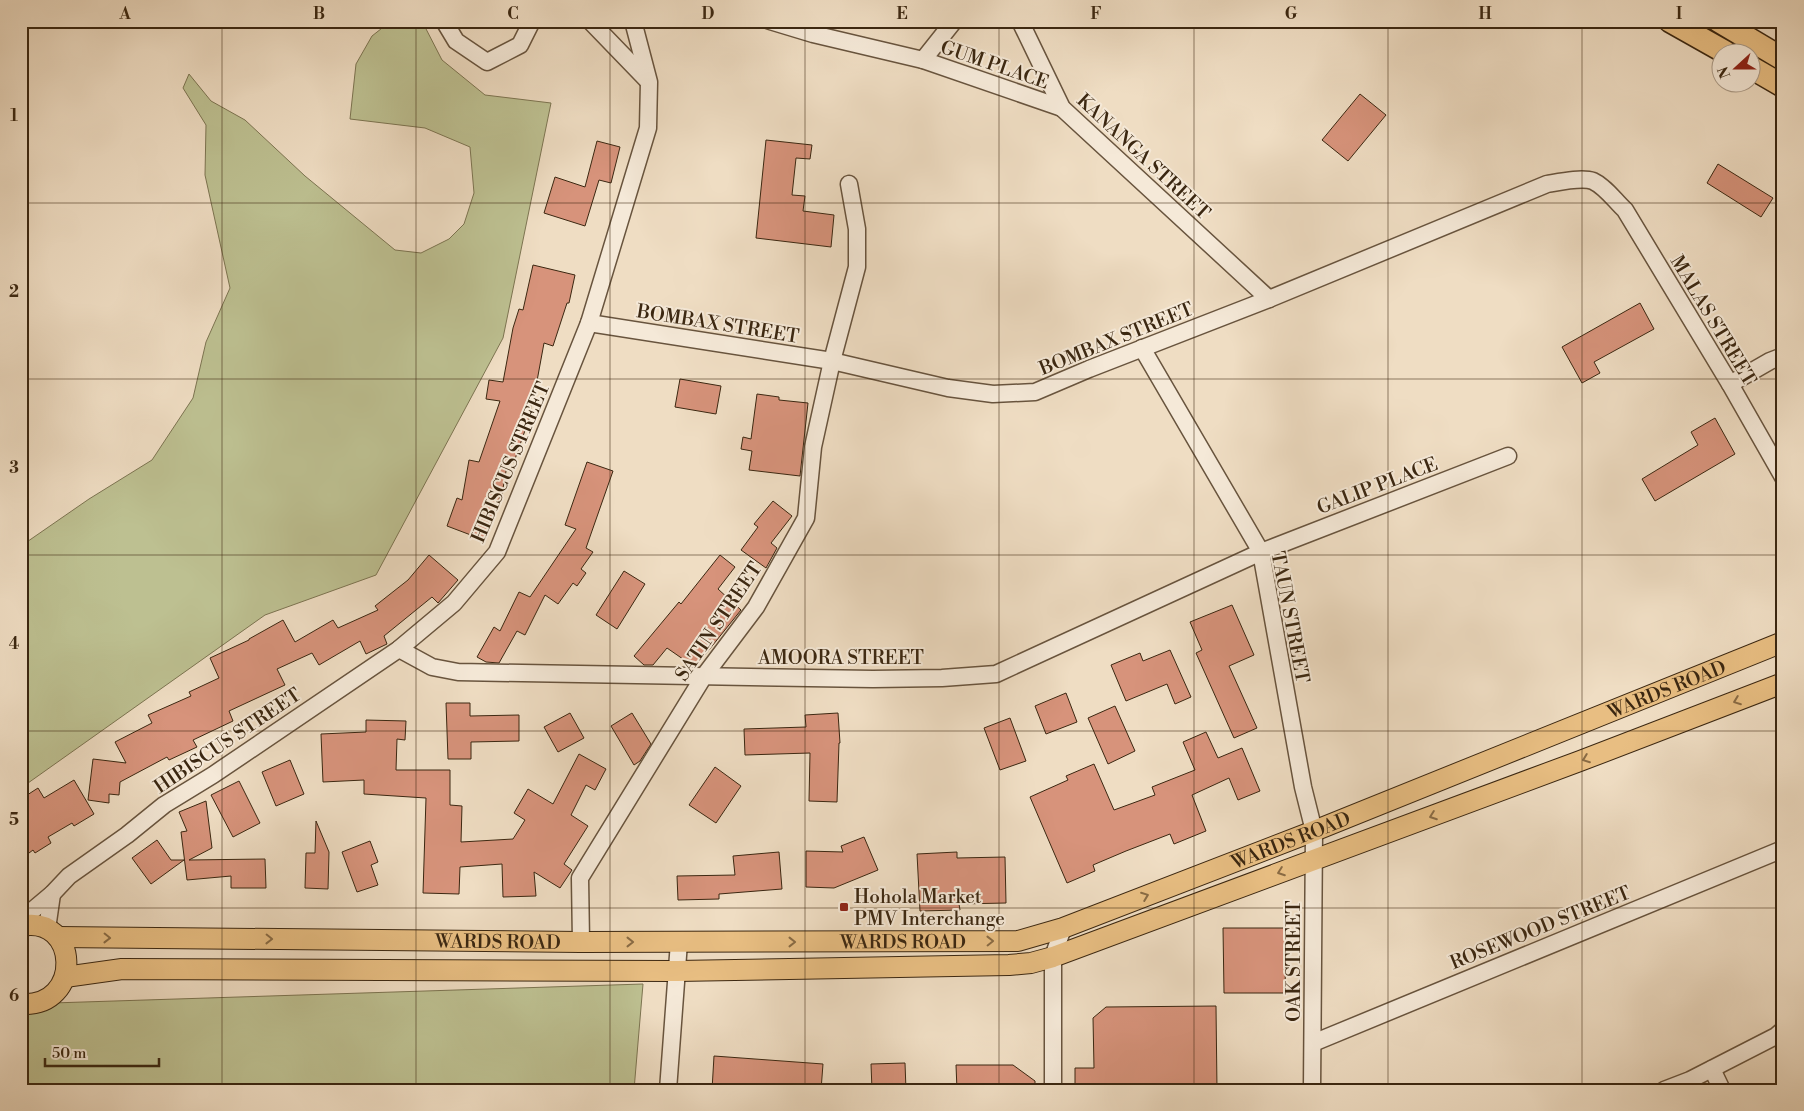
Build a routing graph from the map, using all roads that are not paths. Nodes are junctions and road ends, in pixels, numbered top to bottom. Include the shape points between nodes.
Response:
1 (444, 21) edge
2 (532, 21) edge
3 (590, 21) edge
4 (633, 21) edge
5 (770, 21) edge
6 (954, 21) edge
7 (1020, 21) edge
8 (1670, 21) edge
9 (1719, 21) edge
10 (1712, 45) edge
11 (923, 60) junction
12 (1783, 60) edge
13 (1762, 74) edge
14 (649, 82) junction
15 (1783, 86) edge
16 (1062, 108) junction
17 (850, 184) dead end
18 (1625, 210) joint
19 (1269, 300) junction
20 (589, 323) junction
21 (1142, 348) junction
22 (1783, 356) edge
23 (832, 361) junction
24 (1730, 384) junction
25 (1508, 456) dead end
26 (1783, 477) edge
27 (1261, 552) junction
28 (1783, 642) edge
29 (399, 649) junction
30 (704, 676) junction
31 (1783, 683) edge
32 (1314, 831) junction
33 (1783, 849) edge
34 (1312, 861) junction
35 (52, 894) junction
36 (21, 920) edge
37 (21, 926) edge
38 (1063, 928) junction
39 (53, 933) junction
40 (581, 942) junction
41 (679, 942) junction
42 (1053, 957) junction
43 (677, 971) junction
44 (65, 977) junction
45 (21, 1004) edge
46 (1783, 1030) edge
47 (1313, 1043) junction
48 (1712, 1069) junction
49 (668, 1090) edge
50 (1053, 1090) edge
51 (1312, 1090) edge
52 (1664, 1090) edge
53 (1722, 1090) edge

1 - 2 street via 456,41 487,62 520,45
3 - 14 street
4 - 14 street, HIBISCUS STREET
5 - 11 street, GUM PLACE
6 - 11 street
7 - 16 street, KANANGA STREET
8 - 10 highway
9 - 12 highway
11 - 16 street, GUM PLACE
13 - 15 highway
14 - 20 street, HIBISCUS STREET via 648,128
16 - 19 street, KANANGA STREET
17 - 23 street, SATIN STREET via 857,229 857,268
18 - 19 street, BOMBAX STREET via 1592,181 1547,184
18 - 24 street, MALAS STREET
19 - 21 street, BOMBAX STREET
20 - 23 street, BOMBAX STREET
20 - 29 street, HIBISCUS STREET via 497,552 454,603
21 - 23 street, BOMBAX STREET via 1034,392 993,394 948,388
21 - 27 street, TAUN STREET
22 - 24 street
23 - 30 street, SATIN STREET via 813,447 806,518 756,607
24 - 26 street, MALAS STREET
25 - 27 street, GALIP PLACE
27 - 30 street, AMOORA STREET via 996,674 942,678
27 - 32 street, TAUN STREET via 1303,787
28 - 32 main road, WARDS ROAD
29 - 30 street, AMOORA STREET via 432,667 458,672
29 - 35 street, HIBISCUS STREET via 164,806 69,876
30 - 40 street, SATIN STREET via 580,878
31 -> 34 main road, WARDS ROAD
32 - 34 street, OAK STREET
38 -> 32 main road, WARDS ROAD
33 - 47 street, ROSEWOOD STREET
34 -> 42 main road, WARDS ROAD
34 - 47 street, OAK STREET
35 - 36 street, HIBISCUS STREET
35 - 39 street
37 - 39 main road, WARDS ROAD via 36,924
41 -> 38 main road, WARDS ROAD via 1018,941
38 - 42 street
39 -> 40 main road, WARDS ROAD
39 - 44 main road via 66,952
40 -> 41 main road, WARDS ROAD
41 - 43 street
42 - 43 main road, WARDS ROAD via 1008,965
42 - 50 street
43 - 44 main road, WARDS ROAD via 122,969
43 - 49 street
44 - 45 main road via 52,996 41,1002
46 - 48 street
47 - 51 street, OAK STREET
48 - 52 street
48 - 53 street

